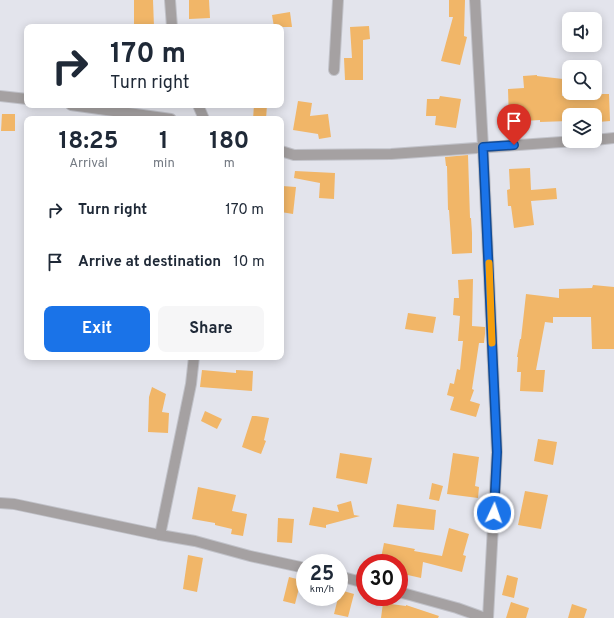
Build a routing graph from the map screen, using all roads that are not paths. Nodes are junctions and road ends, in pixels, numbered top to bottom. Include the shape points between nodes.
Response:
1 (170, 0) edge
2 (338, 0) edge
3 (475, 0) edge
4 (172, 24) edge
5 (334, 70) dead end
6 (0, 96) edge
7 (24, 99) edge
8 (92, 108) edge
9 (150, 116) edge
10 (614, 138) edge
11 (602, 139) edge
12 (562, 142) edge
13 (483, 147) junction
14 (284, 152) edge
15 (194, 360) edge
16 (0, 503) edge
17 (160, 535) junction
18 (296, 566) edge
19 (408, 594) edge
20 (486, 618) edge

1 - 4 street
2 - 5 street
3 - 13 street
6 - 7 street
8 - 9 street
10 - 11 street
12 - 13 street
13 - 14 street via 391,154 294,155
13 - 20 street via 497,452
15 - 17 street
16 - 17 street
17 - 18 street via 194,540
19 - 20 street

